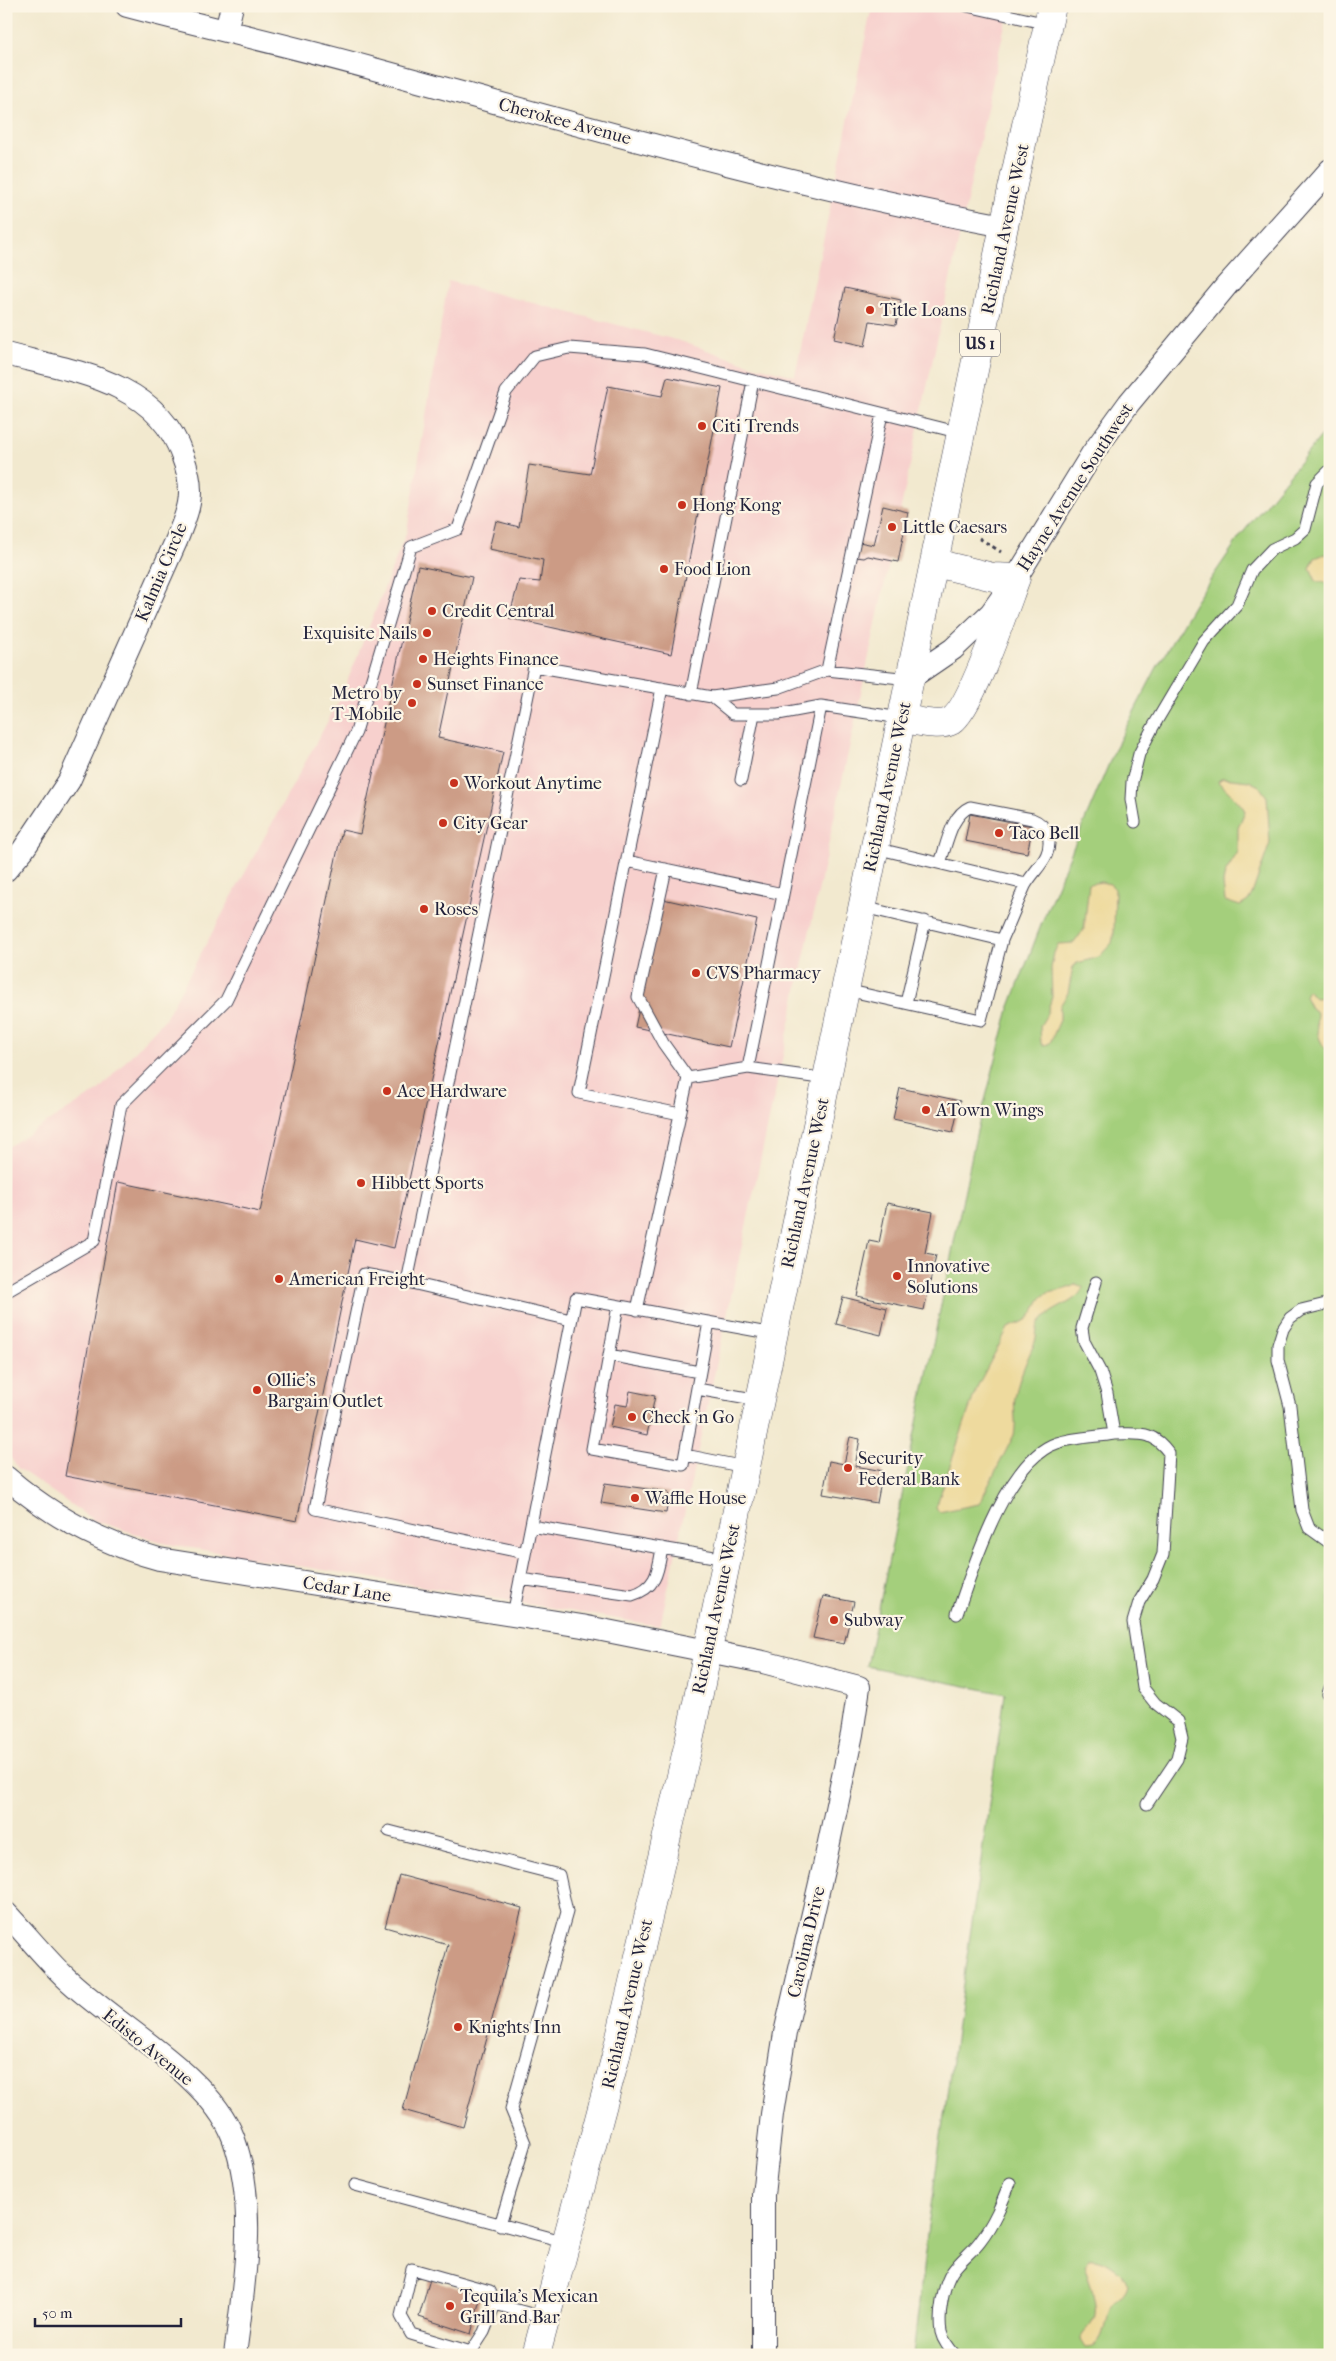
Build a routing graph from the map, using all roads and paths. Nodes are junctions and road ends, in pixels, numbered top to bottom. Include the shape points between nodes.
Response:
1 (127, 6) edge
2 (232, 6) edge
3 (967, 6) edge
4 (999, 10) edge
5 (1050, 15) edge
6 (226, 31) junction
7 (1330, 170) edge
8 (1004, 226) junction
9 (6, 354) edge
10 (753, 381) junction
11 (882, 414) junction
12 (962, 433) junction
13 (1330, 470) edge
14 (979, 538) dead end
15 (1001, 552) dead end
16 (936, 563) junction
17 (1016, 578) junction
18 (826, 670) junction
19 (909, 679) junction
20 (662, 688) junction
21 (691, 694) junction
22 (712, 697) junction
23 (821, 706) junction
24 (754, 714) junction
25 (902, 718) junction
26 (741, 780) dead end
27 (1135, 822) dead end
28 (875, 848) junction
29 (627, 861) junction
30 (940, 863) junction
31 (666, 869) junction
32 (6, 870) edge
33 (1026, 884) junction
34 (783, 894) junction
35 (863, 907) junction
36 (925, 921) junction
37 (1002, 940) junction
38 (846, 990) junction
39 (906, 1004) junction
40 (748, 1068) junction
41 (688, 1078) junction
42 (828, 1079) junction
43 (680, 1114) junction
44 (407, 1282) junction
45 (1096, 1282) dead end
46 (6, 1292) edge
47 (1330, 1303) edge
48 (618, 1306) junction
49 (637, 1310) junction
50 (571, 1320) junction
51 (709, 1322) junction
52 (773, 1334) junction
53 (609, 1355) junction
54 (699, 1372) junction
55 (697, 1388) junction
56 (759, 1400) junction
57 (1114, 1434) junction
58 (685, 1455) junction
59 (745, 1468) junction
60 (6, 1477) edge
61 (531, 1526) junction
62 (1330, 1543) edge
63 (662, 1548) junction
64 (525, 1553) junction
65 (726, 1560) junction
66 (520, 1579) junction
67 (957, 1614) dead end
68 (513, 1615) junction
69 (707, 1652) junction
70 (1147, 1804) dead end
71 (389, 1831) dead end
72 (6, 1913) edge
73 (1010, 2183) dead end
74 (355, 2185) dead end
75 (500, 2225) junction
76 (566, 2242) junction
77 (496, 2304) junction
78 (546, 2318) junction
79 (236, 2355) edge
80 (536, 2355) edge
81 (763, 2355) edge
82 (955, 2355) edge

1 - 6 street, Cherokee Avenue
2 - 6 street
3 - 4 lane
4 - 5 lane
5 - 8 main road, Richland Avenue West / US 1
6 - 8 street, Cherokee Avenue via 712,162 914,209
7 - 17 street, Hayne Avenue Southwest via 1227,285 1129,403 1092,454
8 - 12 main road, Richland Avenue West / US 1
9 - 32 street, Kalmia Circle via 80,372 135,395 154,410 171,431 187,469 190,503 177,539 68,781 23,850
10 - 11 lane
10 - 21 lane
10 - 46 lane via 645,354 569,348 535,356 506,392 458,529 411,547 356,732 226,1000 120,1105 94,1240
11 - 12 lane
11 - 18 lane
12 - 16 main road, Richland Avenue West / US 1
13 - 27 lane via 1317,483 1305,529 1272,549 1252,570 1237,604 1204,641 1153,727 1139,754 1132,782
14 - 15 path
16 - 17 main road via 993,577
16 - 19 main road, Richland Avenue West / US 1
17 - 19 street, Hayne Avenue Southwest via 975,630
17 - 25 main road via 981,669 957,716 941,724
18 - 19 lane
18 - 22 lane via 778,688
19 - 25 main road, Richland Avenue West / US 1
20 - 21 lane
20 - 29 lane
20 - 44 lane via 534,666
21 - 22 lane
22 - 24 lane via 733,714
23 - 24 lane via 778,714
23 - 25 lane
23 - 34 lane
24 - 26 lane
25 - 28 main road, Richland Avenue West / US 1
28 - 30 lane
28 - 35 main road, Richland Avenue West / US 1
29 - 31 lane
29 - 43 lane via 579,1092
30 - 33 lane
30 - 33 lane via 961,811 976,807 1032,819 1046,830 1050,843 1046,857
31 - 34 lane
31 - 41 lane via 638,997 663,1043
33 - 37 lane
34 - 40 lane
35 - 36 lane
35 - 38 main road, Richland Avenue West / US 1
36 - 37 lane
36 - 39 lane
37 - 39 lane via 981,1020
38 - 39 lane
38 - 42 main road, Richland Avenue West / US 1
40 - 41 lane
40 - 42 lane
41 - 43 lane
42 - 52 main road, Richland Avenue West / US 1
43 - 49 lane
44 - 50 lane
44 - 64 lane via 364,1274 315,1509
45 - 57 lane via 1082,1328 1084,1341 1107,1392
47 - 62 lane via 1301,1310 1290,1318 1278,1345 1278,1360 1290,1406 1302,1510 1309,1528
48 - 49 lane
48 - 50 lane via 576,1298
48 - 53 lane
49 - 51 lane
50 - 61 lane
51 - 52 lane
51 - 54 lane
52 - 56 main road, Richland Avenue West / US 1
53 - 54 lane
53 - 58 lane via 592,1449 683,1465
54 - 55 lane
55 - 56 lane
55 - 58 lane
56 - 59 main road, Richland Avenue West / US 1
57 - 67 lane via 1056,1443 1036,1455 1019,1473 987,1532
57 - 70 lane via 1149,1434 1169,1453 1163,1554 1139,1602 1133,1622 1143,1688 1155,1703 1178,1721 1182,1738 1177,1759
58 - 59 lane
59 - 65 main road, Richland Avenue West / US 1
60 - 68 street, Cedar Lane via 48,1510 132,1552 159,1559
61 - 63 lane
61 - 64 lane
63 - 65 lane
63 - 66 lane via 652,1585 644,1592 632,1595
64 - 66 lane
65 - 69 main road, Richland Avenue West / US 1
66 - 68 lane
68 - 69 street, Cedar Lane
69 - 76 main road, Richland Avenue West / US 1 via 615,2059
69 - 81 street, Carolina Drive via 763,1662 859,1687 824,1866 785,2033 772,2114 763,2195
71 - 75 lane via 559,1875 567,1912 511,2109 525,2143
72 - 79 street, Edisto Avenue via 65,1977 188,2076 225,2120 240,2158 247,2222
73 - 82 lane via 980,2242 963,2258 947,2285 940,2320 946,2344
74 - 75 lane
75 - 76 lane
76 - 78 main road, Richland Avenue West / US 1
77 - 77 lane via 490,2291 412,2269 401,2316 411,2334 470,2352 484,2332
77 - 78 lane
78 - 80 main road, Richland Avenue West / US 1

